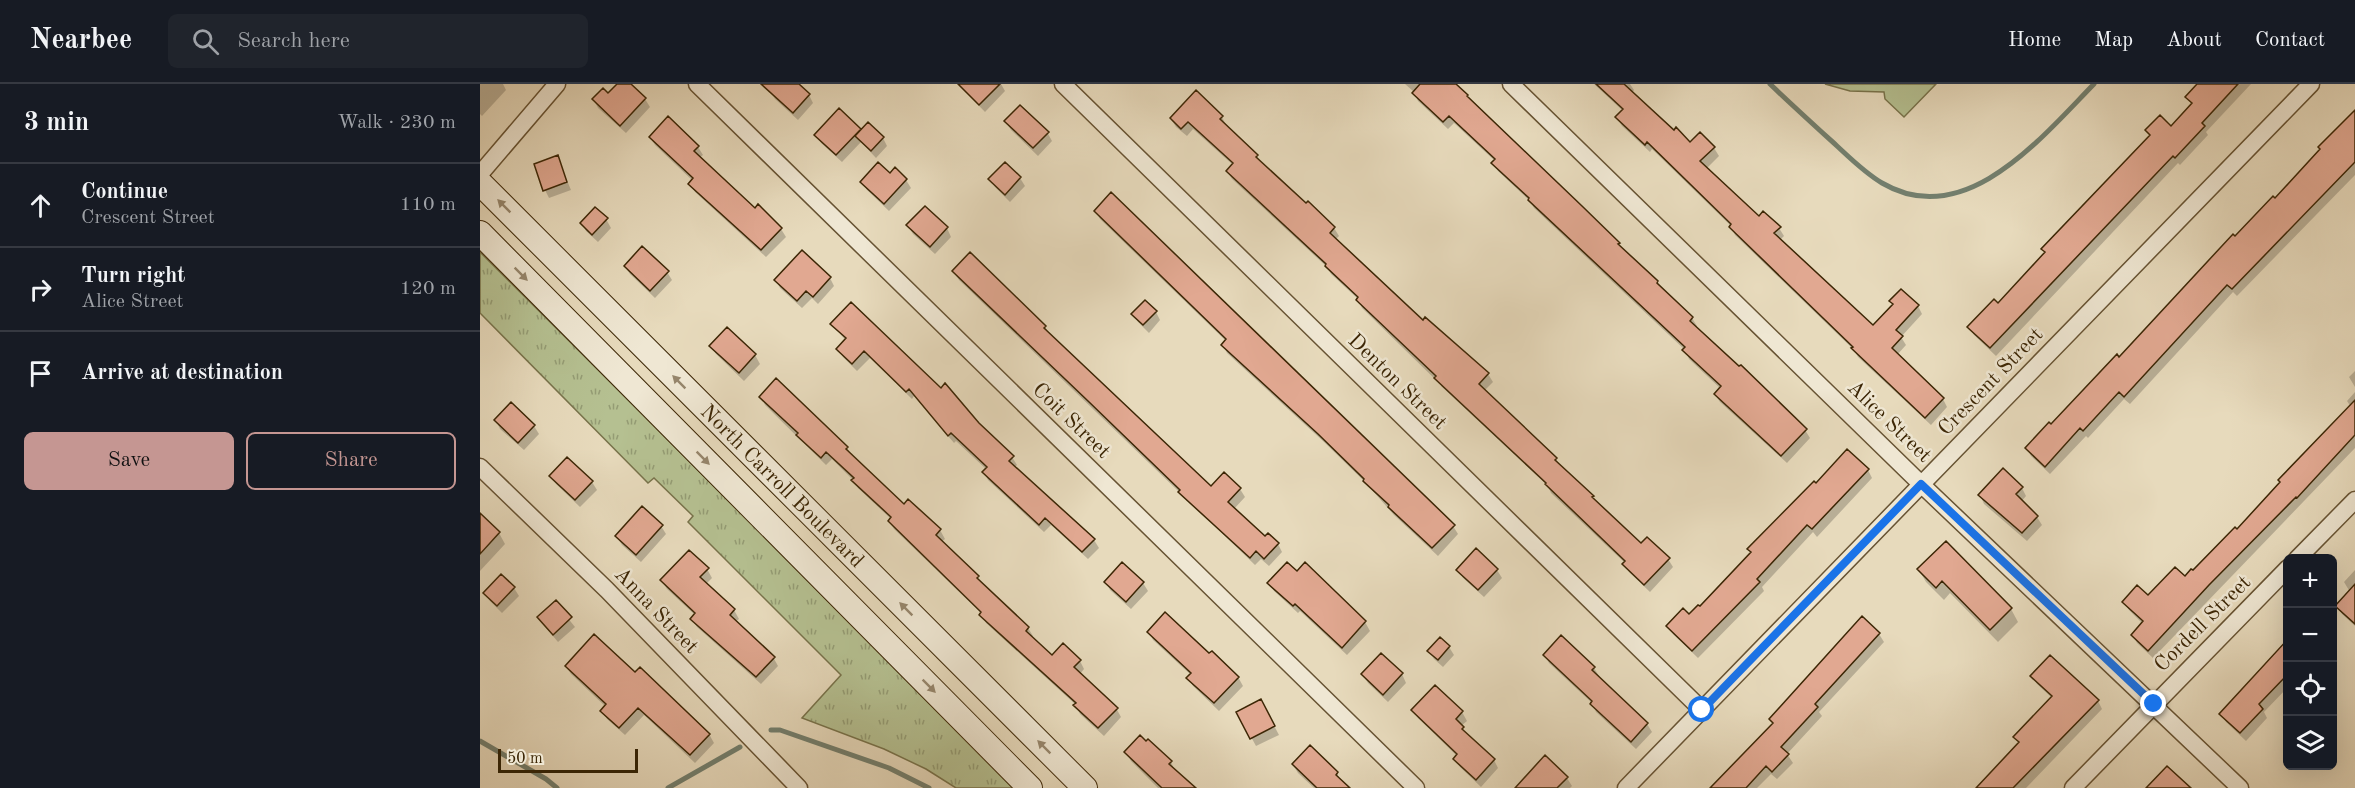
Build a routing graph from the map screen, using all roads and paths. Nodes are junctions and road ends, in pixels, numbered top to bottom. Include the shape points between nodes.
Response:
1 (557, 84) edge
2 (697, 84) edge
3 (1063, 84) edge
4 (1511, 84) edge
5 (2311, 84) edge
6 (480, 174) edge
7 (480, 183) edge
8 (480, 233) edge
9 (480, 467) edge
10 (1921, 484) junction
11 (2355, 500) edge
12 (2301, 554) edge
13 (2283, 573) edge
14 (2154, 704) junction
15 (1702, 710) junction
16 (799, 788) edge
17 (1030, 788) edge
18 (1085, 788) edge
19 (1416, 788) edge
20 (1626, 788) edge
21 (2073, 788) edge
22 (2240, 788) edge

1 - 6 street
2 - 19 street, Coit Street
3 - 15 street, Denton Street
4 - 10 street, Alice Street
5 - 10 street, Crescent Street
18 -> 7 main road, North Carroll Boulevard
8 -> 17 main road, North Carroll Boulevard
9 - 16 street, Anna Street via 607,590
10 - 14 street, Alice Street
10 - 15 street, Crescent Street
11 - 12 street
13 - 14 street, Cordell Street
14 - 21 street, Cordell Street
14 - 22 street, Alice Street
15 - 20 street, Crescent Street

